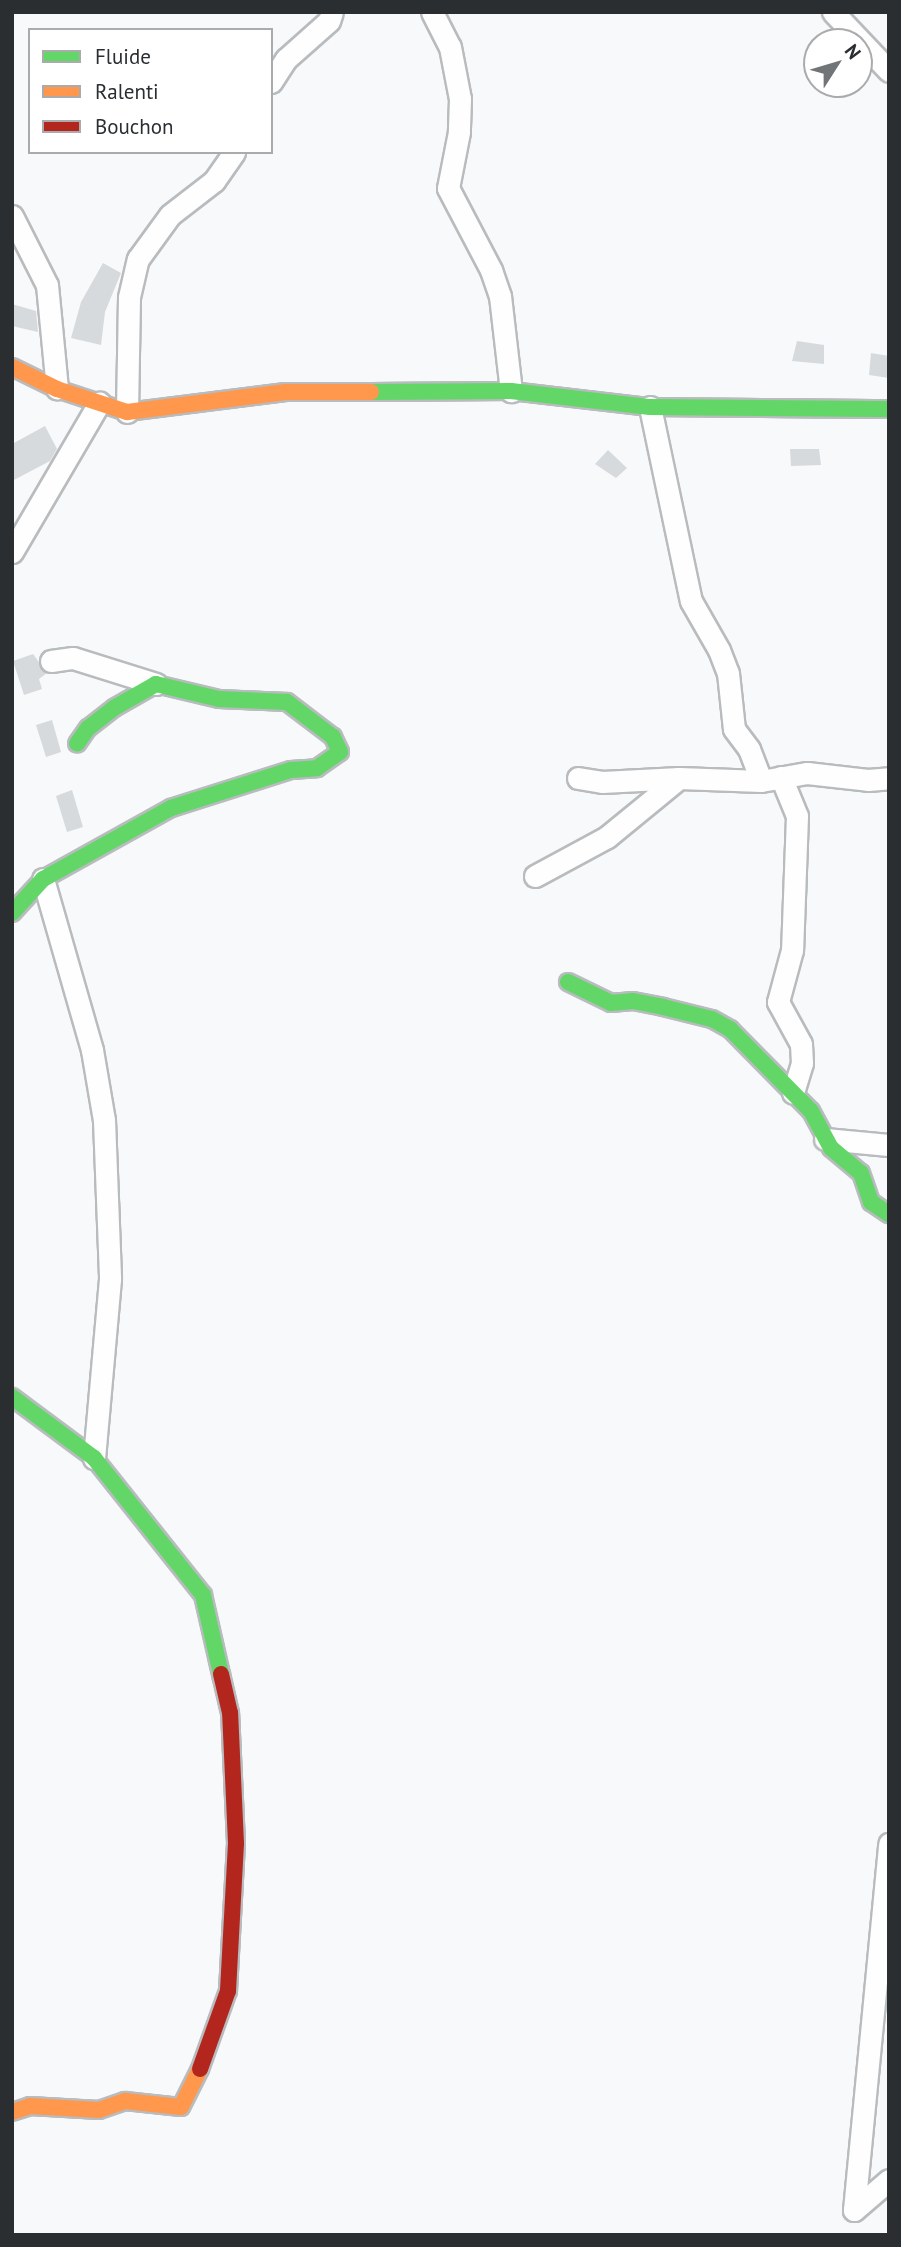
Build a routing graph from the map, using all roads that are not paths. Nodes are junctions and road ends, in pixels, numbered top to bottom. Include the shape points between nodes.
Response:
1 (332, 12) edge
2 (432, 12) edge
3 (833, 12) edge
4 (889, 71) edge
5 (273, 79) edge
6 (233, 154) edge
7 (12, 216) edge
8 (12, 367) edge
9 (57, 389) junction
10 (511, 391) junction
11 (99, 403) junction
12 (650, 407) junction
13 (889, 409) edge
14 (127, 412) junction
15 (12, 552) edge
16 (51, 661) dead end
17 (156, 684) junction
18 (77, 744) dead end
19 (578, 778) dead end
20 (679, 778) junction
21 (889, 778) edge
22 (771, 779) junction
23 (535, 876) dead end
24 (43, 879) junction
25 (12, 913) edge
26 (568, 982) dead end
27 (793, 1093) junction
28 (825, 1139) junction
29 (889, 1146) edge
30 (889, 1214) edge
31 (12, 1397) edge
32 (94, 1458) junction
33 (889, 1844) edge
34 (12, 2112) edge
35 (889, 2180) edge

1 - 5 street via 329,21 286,59
2 - 10 street via 450,47 460,99 448,188 500,296
3 - 4 street
6 - 14 street via 214,181 170,215 138,259 129,297
7 - 9 street via 47,285
8 - 9 street
9 - 11 street
10 - 12 street
10 - 14 street via 286,392
11 - 14 street
11 - 15 street
12 - 13 street
12 - 22 street via 691,601 728,673 734,729
16 - 17 street via 73,657
17 - 18 street via 114,708
17 - 24 street via 219,699 287,702 333,737 340,752 317,768 291,770 171,808
19 - 20 street via 602,782
20 - 22 street
20 - 23 street via 607,837
21 - 22 street via 807,773
22 - 27 street via 797,816 792,950 778,1002 801,1044 802,1063
24 - 25 street
24 - 32 street via 92,1050 104,1120 110,1279
26 - 27 street via 611,1003 633,1001 712,1019 730,1029
27 - 28 street via 811,1111
28 - 29 street
28 - 30 street via 861,1173 871,1202
31 - 32 street
32 - 34 street via 180,1562 203,1595 213,1628 230,1713 235,1798 236,1880 228,1991 209,2049 181,2107 125,2101 99,2110 30,2106
33 - 35 street via 854,2210

